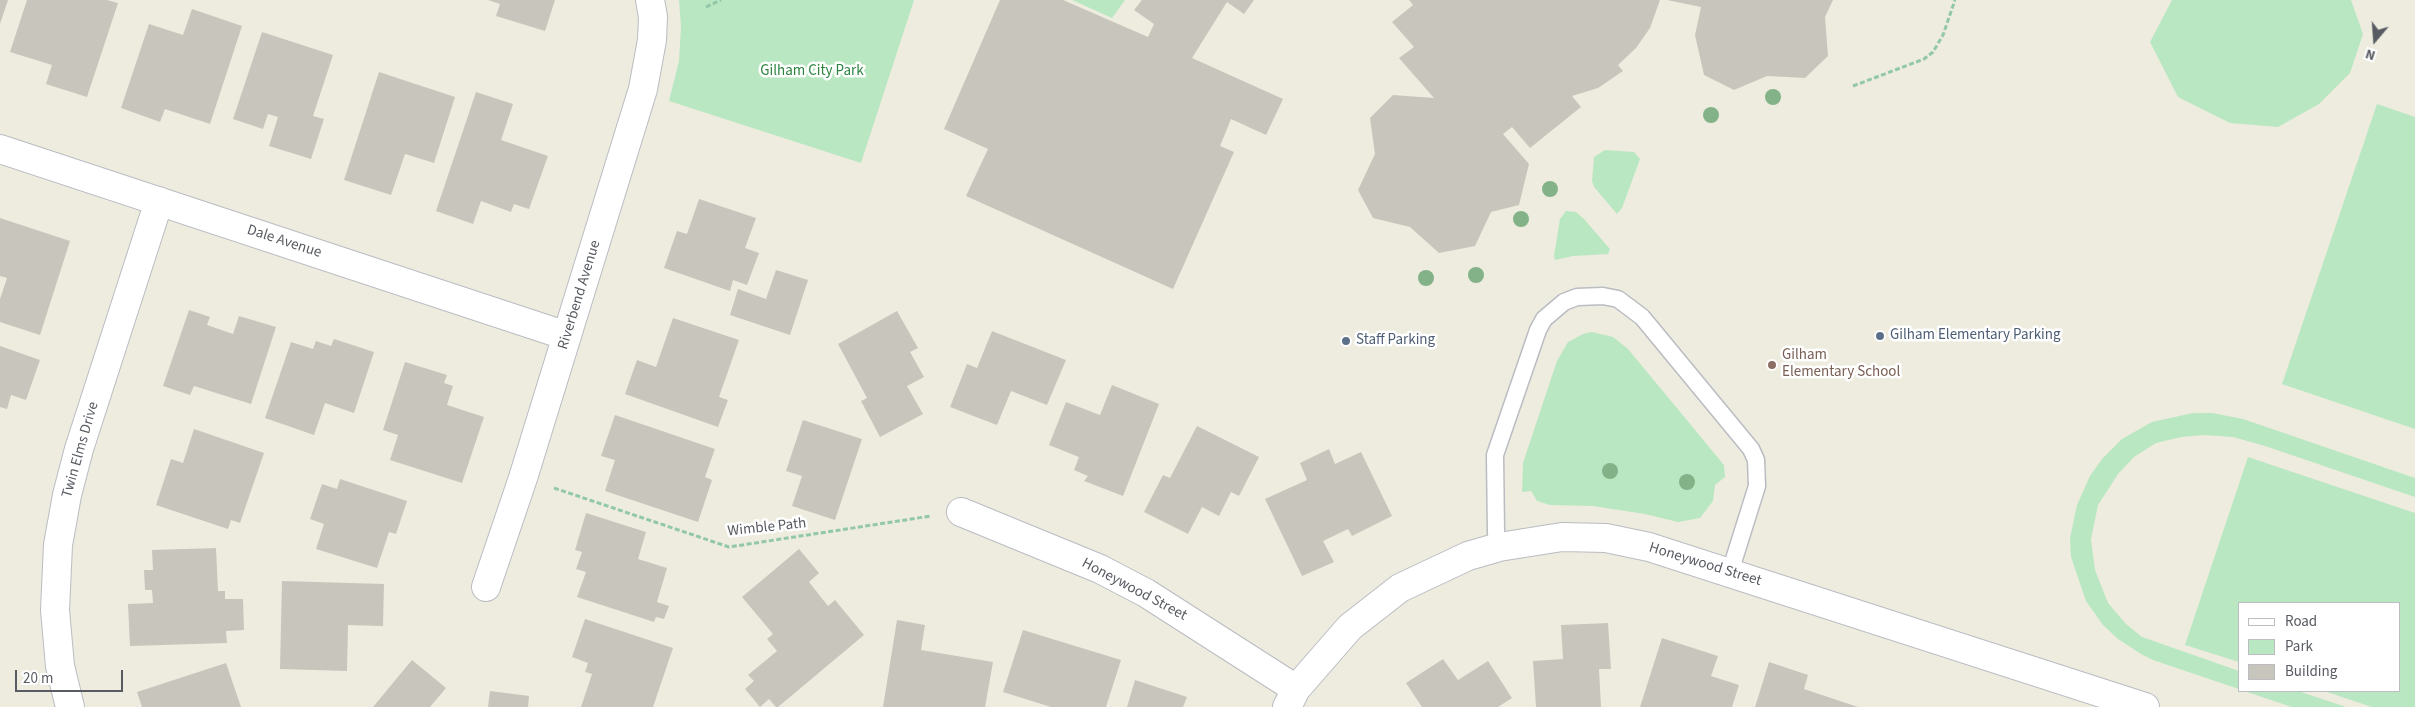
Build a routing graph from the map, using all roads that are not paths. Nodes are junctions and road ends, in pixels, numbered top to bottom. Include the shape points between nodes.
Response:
1 (650, 0) edge
2 (0, 149) edge
3 (159, 200) junction
4 (567, 336) junction
5 (961, 512) road end
6 (1500, 547) junction
7 (1730, 572) junction
8 (486, 587) dead end
9 (1291, 698) edge
10 (70, 707) edge
11 (2145, 707) edge

1 - 4 street, Riverbend Avenue via 652,40 643,89
2 - 3 street, Dale Avenue
3 - 4 street, Dale Avenue
3 - 10 street, Twin Elms Drive via 79,449 58,545 55,610 60,666
4 - 8 street, Riverbend Avenue
5 - 9 street, Honeywood Street via 1100,569 1146,593
6 - 7 street, Honeywood Street via 1562,537 1606,538 1649,547
6 - 7 lane via 1496,533 1494,455 1538,330 1544,318 1564,302 1578,297 1603,296 1618,299 1642,317 1756,460 1756,486
6 - 9 street, Honeywood Street via 1468,556 1400,588 1350,627
7 - 11 street, Honeywood Street

